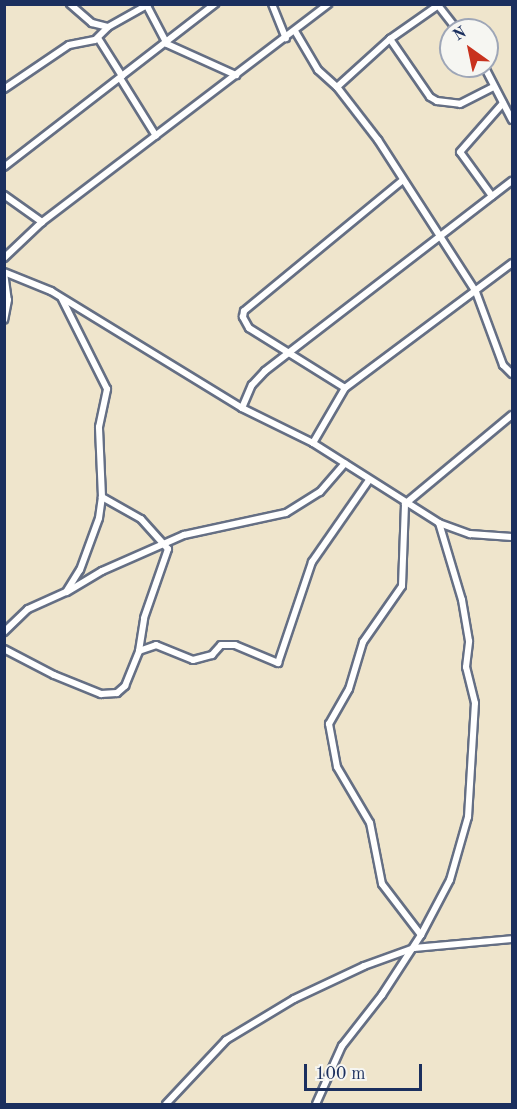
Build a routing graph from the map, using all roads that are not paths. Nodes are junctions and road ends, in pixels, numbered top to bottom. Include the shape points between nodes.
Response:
1 (70, 4) edge
2 (215, 4) edge
3 (272, 4) edge
4 (328, 4) edge
5 (147, 5) edge
6 (439, 5) edge
7 (448, 18) edge
8 (108, 27) junction
9 (295, 31) junction
10 (98, 38) junction
11 (286, 38) junction
12 (390, 39) junction
13 (167, 44) junction
14 (236, 75) junction
15 (121, 77) junction
16 (490, 78) edge
17 (337, 87) junction
18 (494, 87) junction
19 (4, 89) edge
20 (503, 103) junction
21 (513, 120) edge
22 (156, 136) junction
23 (4, 167) edge
24 (403, 180) junction
25 (513, 181) edge
26 (4, 195) edge
27 (492, 196) junction
28 (42, 222) junction
29 (440, 236) junction
30 (4, 258) edge
31 (513, 263) edge
32 (4, 273) edge
33 (476, 292) junction
34 (62, 298) junction
35 (4, 320) edge
36 (291, 352) junction
37 (513, 374) edge
38 (345, 388) junction
39 (242, 408) junction
40 (513, 416) edge
41 (313, 443) junction
42 (345, 463) junction
43 (369, 480) junction
44 (102, 497) junction
45 (405, 504) junction
46 (439, 523) junction
47 (513, 537) edge
48 (166, 544) junction
49 (66, 592) junction
50 (4, 632) edge
51 (4, 649) edge
52 (139, 651) junction
53 (421, 935) junction
54 (513, 939) edge
55 (414, 948) junction
56 (166, 1104) edge
57 (316, 1104) edge

1 - 8 street via 92,23
2 - 13 street
3 - 11 street
4 - 9 street
5 - 8 street
5 - 13 street
6 - 7 street
6 - 12 street
8 - 10 street
9 - 11 street
9 - 17 street via 318,70
10 - 15 street
10 - 19 street via 71,44
11 - 14 street
12 - 17 street
12 - 18 street via 430,97 437,101 460,104
13 - 14 street
13 - 15 street
14 - 22 street
15 - 22 street
15 - 23 street
16 - 18 street
17 - 24 street
18 - 20 street
20 - 21 street
20 - 27 street via 460,152
22 - 28 street
24 - 29 street
24 - 36 street via 244,311 249,328
25 - 27 street
26 - 28 street
27 - 29 street
28 - 30 street
29 - 33 street
29 - 36 street
31 - 33 street
32 - 34 street
32 - 35 street via 8,300
33 - 37 street via 503,366
33 - 38 street
34 - 39 street
34 - 44 street via 107,389 98,433
36 - 38 street
36 - 39 street via 257,379
38 - 41 street
39 - 41 street
40 - 45 street
41 - 42 street
42 - 43 street
42 - 48 street via 320,492 286,513 195,532
43 - 45 street
43 - 52 street via 312,562 278,663 236,645 220,645 212,655 193,660 156,645
44 - 48 street via 141,519
44 - 49 street via 88,553
45 - 46 street
45 - 53 street via 402,586 363,642 348,689 328,729 337,767 369,822 382,884
46 - 47 street via 470,534
46 - 53 street via 462,600 469,641 466,667 475,703 471,801 450,880
48 - 49 street via 102,571
48 - 52 street via 166,557 144,618
49 - 50 street via 24,612
51 - 52 street via 54,675 110,694 125,686
53 - 55 street
54 - 55 street
55 - 56 street via 364,966 262,1016 212,1053
55 - 57 street via 342,1046

